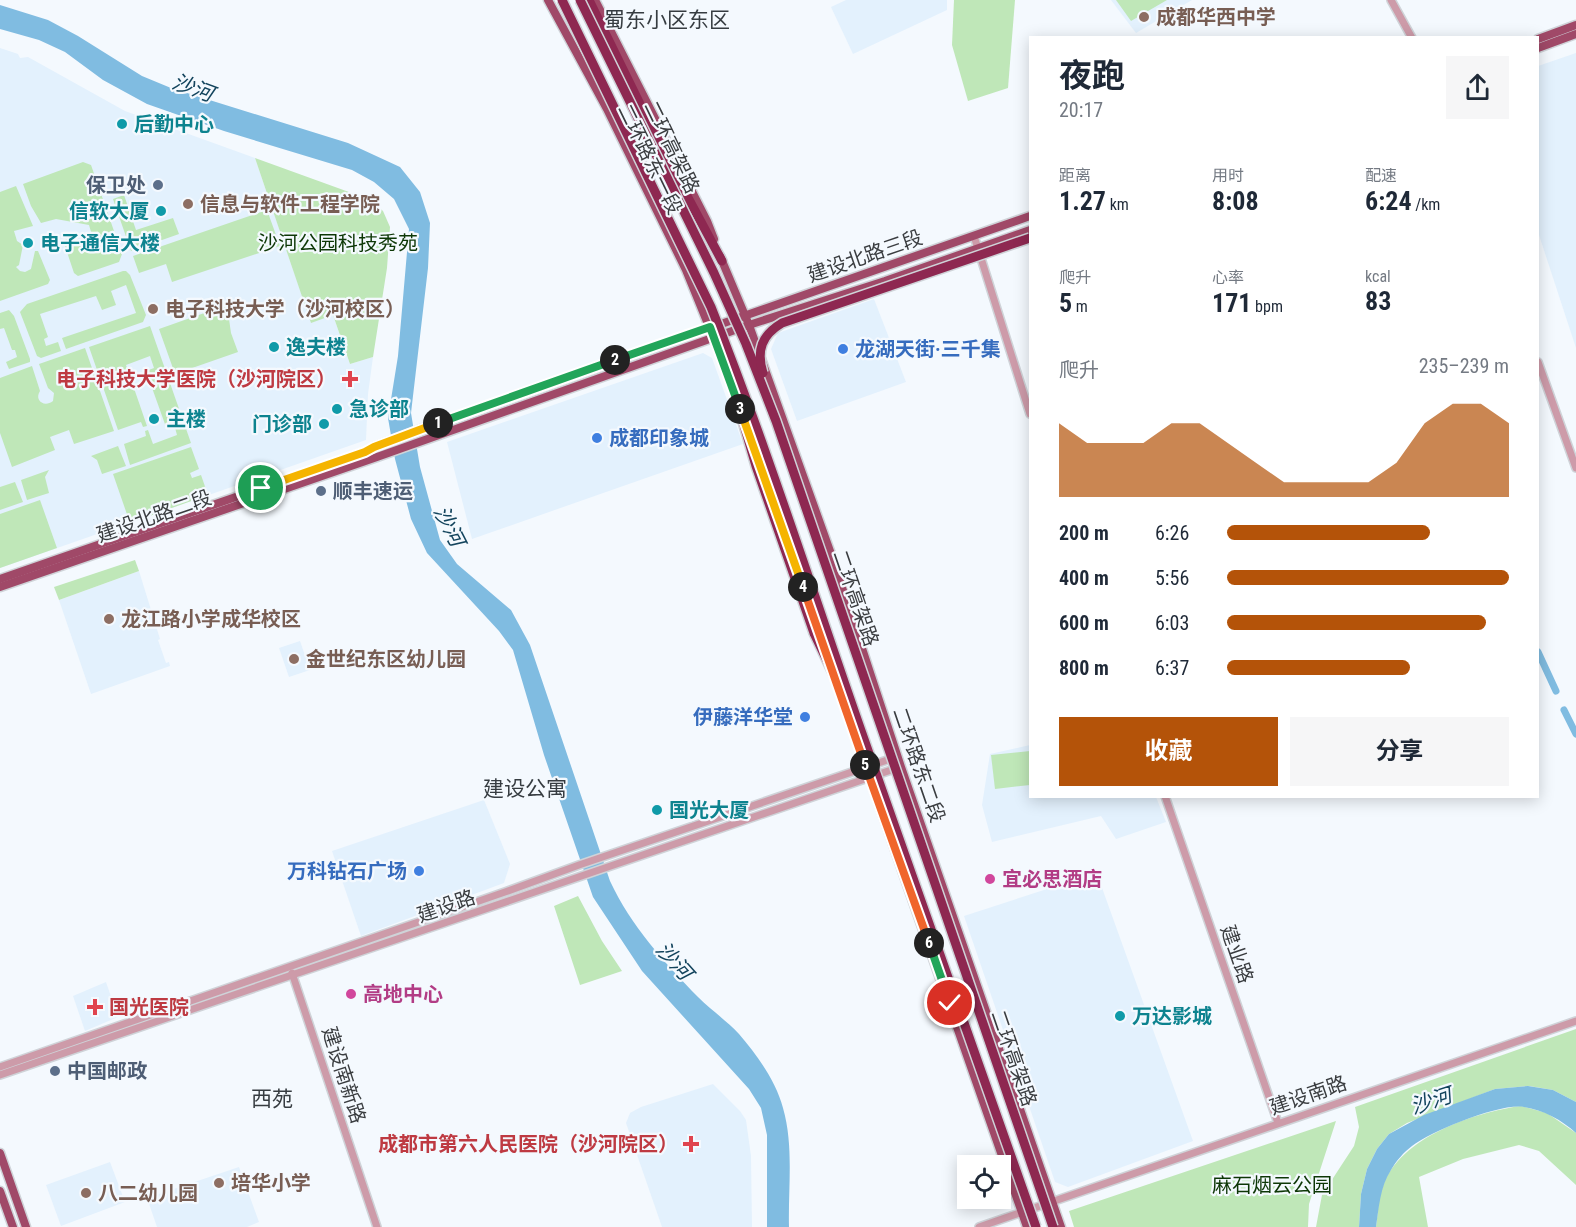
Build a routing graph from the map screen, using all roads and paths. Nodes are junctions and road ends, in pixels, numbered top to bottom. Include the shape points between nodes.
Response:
1 (548, 0) edge
2 (562, 0) edge
3 (580, 0) edge
4 (589, 0) edge
5 (595, 0) edge
6 (1391, 0) edge
7 (1576, 24) edge
8 (1576, 34) edge
9 (1411, 36) edge
10 (1539, 39) edge
11 (1539, 48) edge
12 (1029, 216) edge
13 (1029, 230) edge
14 (974, 236) junction
15 (1029, 238) edge
16 (977, 250) junction
17 (722, 261) junction
18 (713, 313) junction
19 (745, 315) junction
20 (749, 325) junction
21 (710, 327) junction
22 (715, 337) junction
23 (1539, 365) edge
24 (1029, 411) edge
25 (776, 421) junction
26 (1576, 468) edge
27 (0, 579) edge
28 (0, 587) edge
29 (834, 675) junction
30 (898, 756) junction
31 (902, 766) junction
32 (866, 767) junction
33 (870, 777) junction
34 (1166, 798) edge
35 (290, 967) junction
36 (293, 975) junction
37 (1576, 1021) edge
38 (0, 1067) edge
39 (0, 1075) edge
40 (1278, 1123) junction
41 (0, 1153) edge
42 (0, 1191) edge
43 (1052, 1202) junction
44 (1022, 1212) junction
45 (13, 1227) edge
46 (26, 1227) edge
47 (377, 1227) edge
48 (979, 1227) edge
49 (1027, 1227) edge
50 (1036, 1227) edge
51 (1053, 1227) edge
52 (1061, 1227) edge

1 - 21 main road, 二环路东一段 via 607,109
2 - 18 highway, 二环高架路, bridge
3 - 25 highway, 二环高架路, bridge via 714,273
4 - 17 highway
5 - 17 main road, 二环路东一段 via 707,221
6 - 9 street
7 - 10 main road
8 - 11 main road
12 - 14 main road, 建设北路三段
13 - 16 main road, 建设北路三段
14 - 16 street
14 - 19 main road, 建设北路三段
15 - 25 highway, bridge via 774,328 761,343 759,356
16 - 20 main road, 建设北路三段
16 - 24 street
17 - 19 main road, 二环路东一段
18 - 29 highway, bridge via 756,466 814,633
18 - 50 highway, 二环高架路, bridge via 775,476
19 - 20 main road, 二环路东二段
19 - 21 main road, 建设北路三段
20 - 22 main road, 建设北路三段
20 - 30 main road, 二环路东二段
21 - 22 main road, 二环路东一段
21 - 27 main road, 建设北路二段
22 - 28 main road, 建设北路二段
22 - 29 main road
23 - 26 street
25 - 51 highway, 二环高架路, bridge
29 - 32 main road
30 - 31 main road, 二环路东二段
30 - 32 street, 建设路
31 - 33 street, 建设路
31 - 43 main road, 二环路东二段
32 - 33 main road
32 - 35 street, 建设路
33 - 36 street, 建设路
33 - 44 main road
34 - 40 street, 建业路
35 - 36 street, 建设南新路
35 - 38 street, 建设路
36 - 39 street, 建设路
36 - 47 street, 建设南新路
37 - 40 street, 建设南路
40 - 43 street, 建设南路
41 - 46 main road
42 - 45 main road
43 - 44 street, 建设南路
43 - 52 main road, 二环路东二段
44 - 48 street, 建设南路
44 - 49 main road

